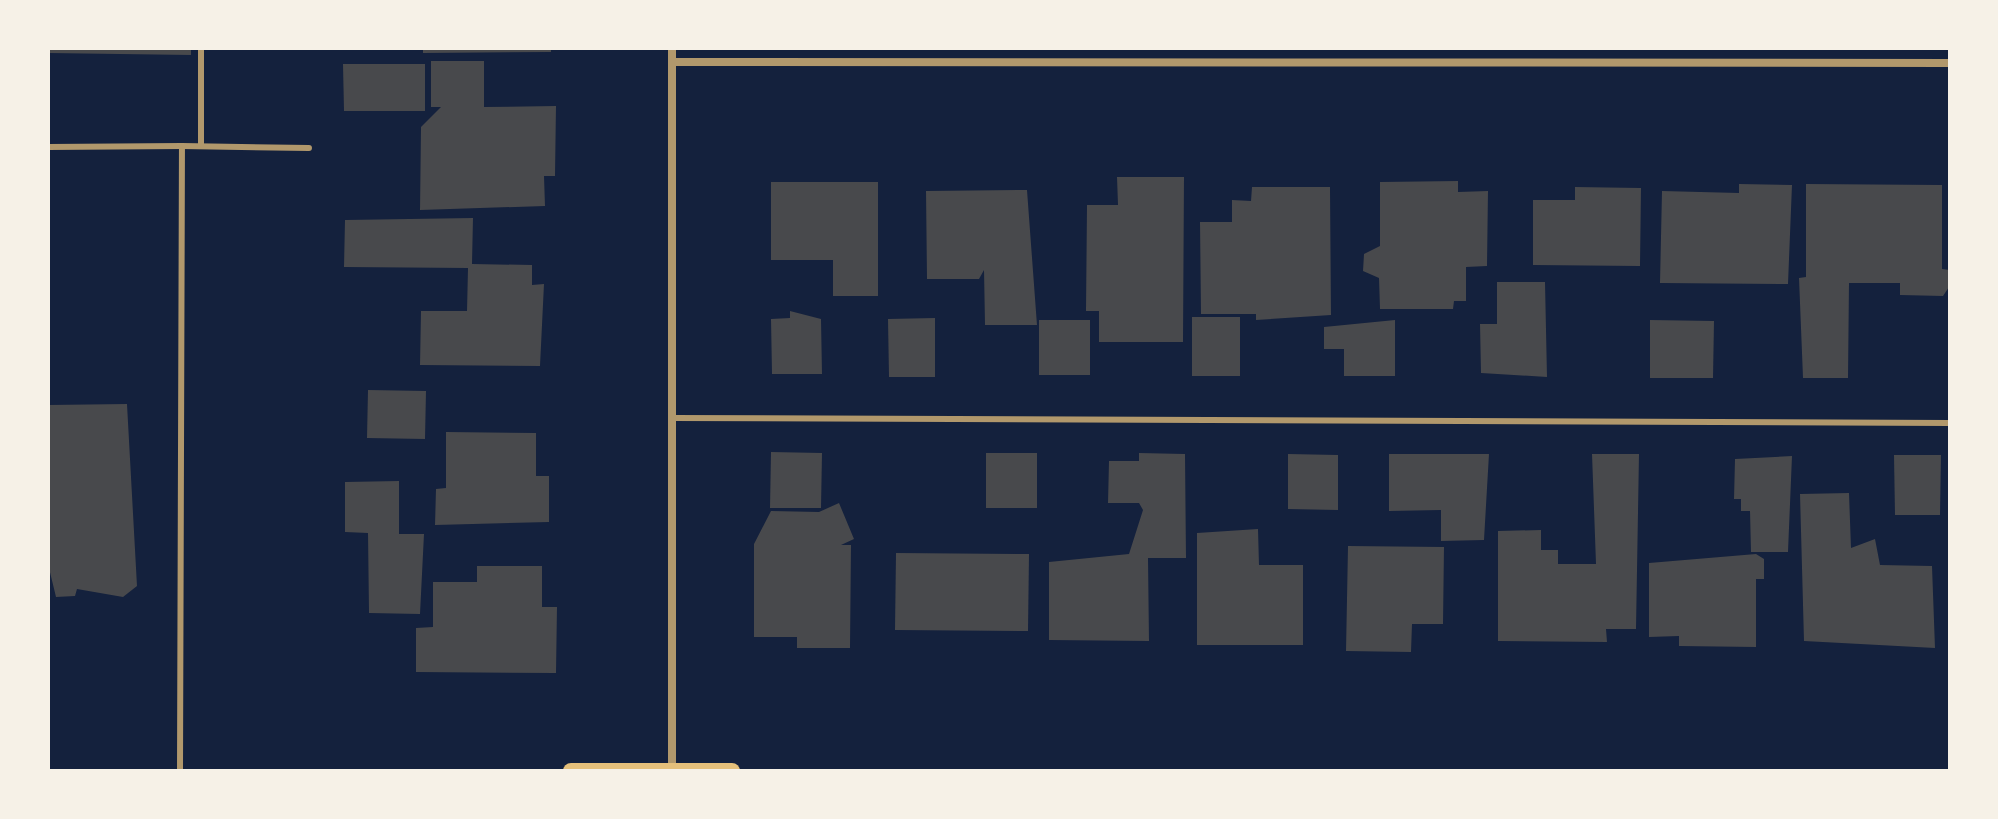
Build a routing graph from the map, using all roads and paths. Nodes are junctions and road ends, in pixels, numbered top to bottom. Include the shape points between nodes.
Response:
1 (201, 48) edge
2 (672, 48) edge
3 (672, 62) junction
4 (1950, 63) edge
5 (182, 146) junction
6 (201, 146) junction
7 (48, 147) edge
8 (309, 148) dead end
9 (672, 418) junction
10 (1950, 423) edge
11 (672, 770) edge
12 (180, 771) edge
13 (571, 771) edge
14 (732, 771) edge

1 - 6 lane
2 - 3 street
3 - 4 street
3 - 9 street
5 - 6 lane
5 - 7 lane
5 - 12 lane
6 - 8 lane
9 - 10 lane
9 - 11 street
11 - 13 main road
11 - 14 main road

